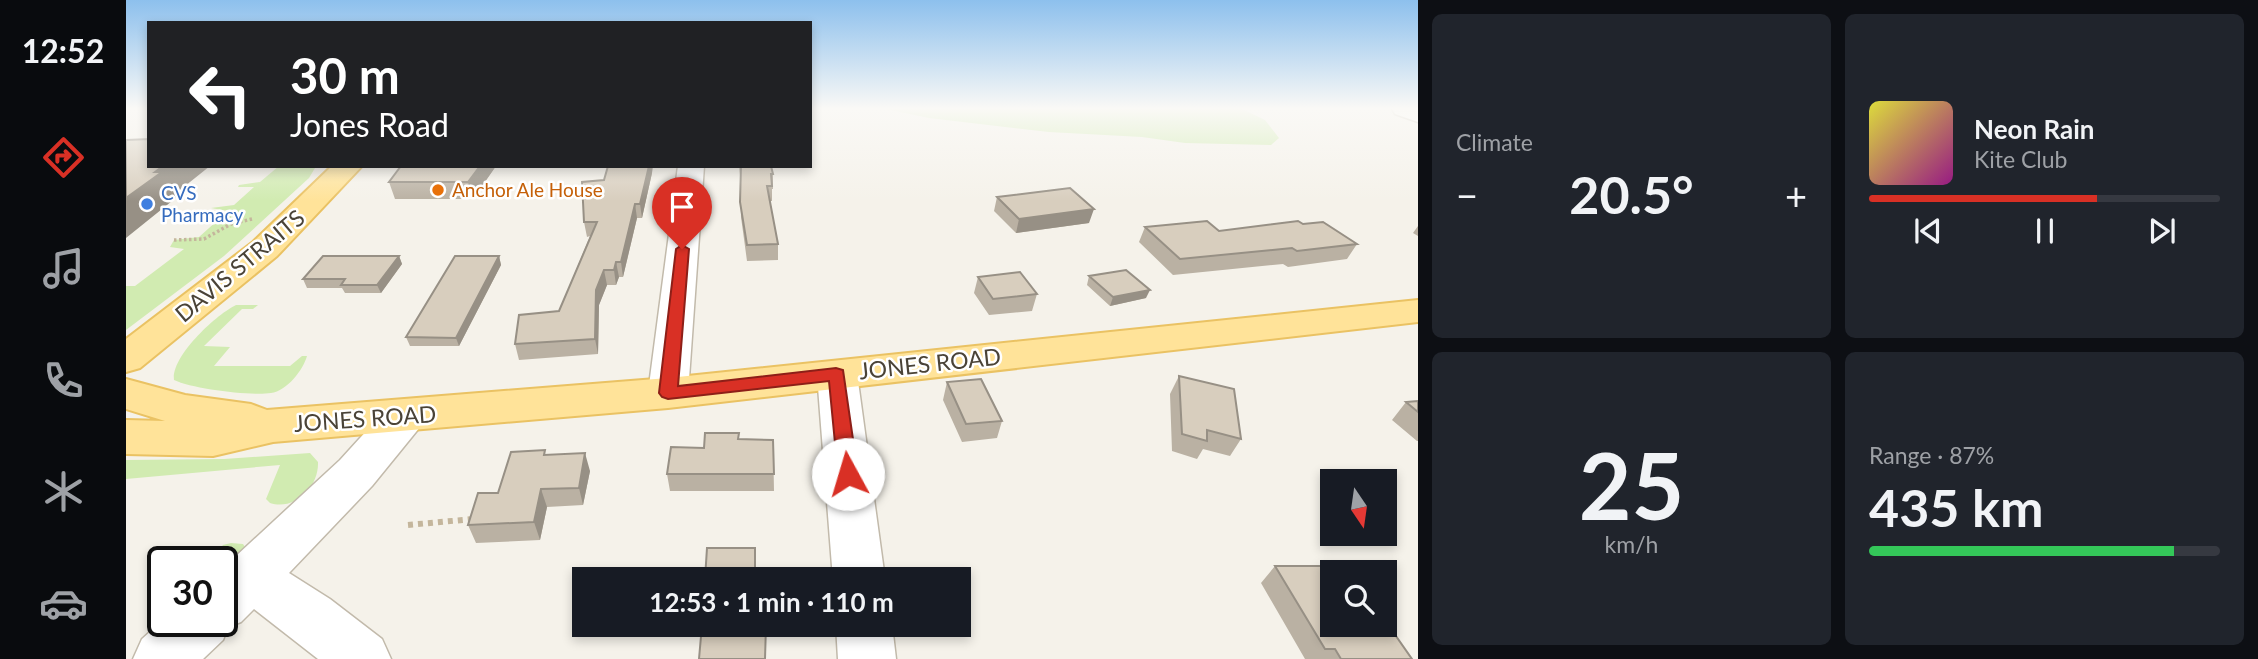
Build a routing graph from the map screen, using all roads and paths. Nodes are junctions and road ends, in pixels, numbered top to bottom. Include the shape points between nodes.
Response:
1 (346, 168) edge
2 (691, 168) edge
3 (263, 217) dead end
4 (174, 240) dead end
5 (1418, 311) edge
6 (126, 359) edge
7 (836, 374) junction
8 (668, 393) junction
9 (126, 394) edge
10 (405, 416) junction
11 (273, 425) junction
12 (126, 437) edge
13 (483, 518) edge
14 (408, 525) dead end
15 (858, 567) edge
16 (238, 590) edge
17 (238, 591) edge
18 (186, 637) edge
19 (865, 637) edge
20 (162, 659) edge
21 (362, 659) edge
22 (867, 659) edge

1 - 6 main road, DAVIS STRAITS via 265,249
2 - 8 street
3 - 4 path via 231,224 204,239
5 - 7 main road, JONES ROAD
7 - 8 main road, JONES ROAD
7 - 15 street
8 - 10 main road, JONES ROAD
9 - 11 main road, JONES ROAD via 184,411
10 - 11 main road, JONES ROAD
10 - 16 street via 356,473
11 - 12 main road, JONES ROAD via 213,439
13 - 14 path
17 - 21 street via 310,617
18 - 20 street
19 - 22 street

